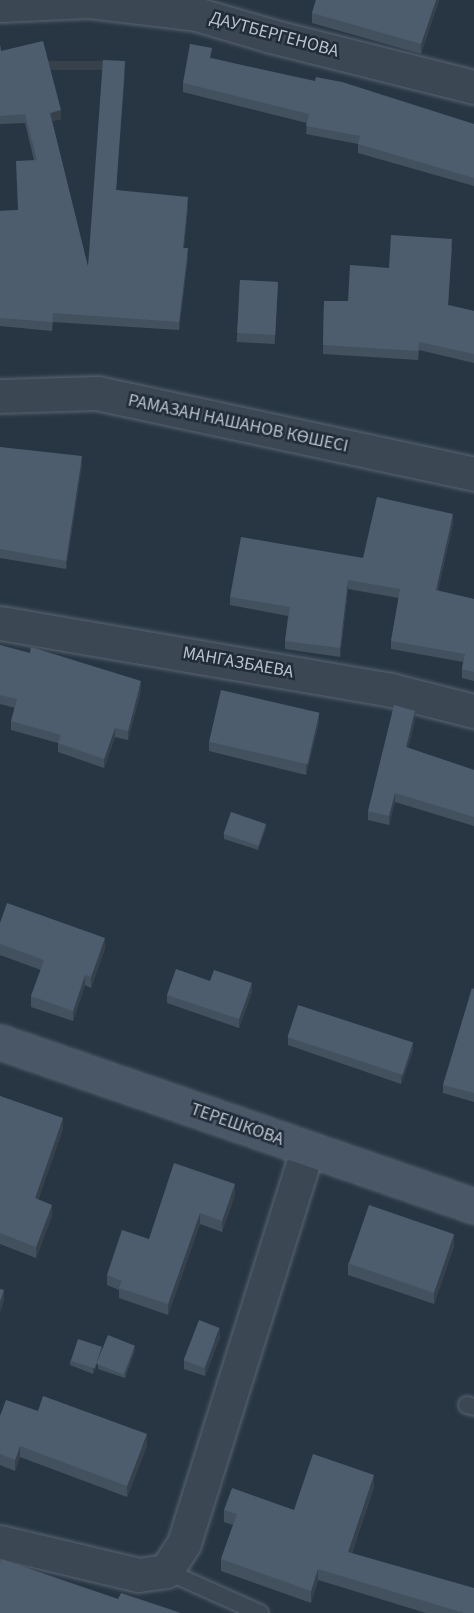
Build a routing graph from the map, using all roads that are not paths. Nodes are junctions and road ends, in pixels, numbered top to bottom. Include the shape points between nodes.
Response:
1 (0, 5) edge
2 (474, 87) edge
3 (0, 396) edge
4 (474, 474) edge
5 (0, 623) edge
6 (474, 711) edge
7 (0, 1042) edge
8 (307, 1150) junction
9 (474, 1206) edge
10 (0, 1542) edge
11 (166, 1571) junction
12 (260, 1613) edge

1 - 2 street, ДАУТБЕРГЕНОВА via 88,1 196,14
3 - 4 street, РАМАЗАН НАШАНОВ КӨШЕСІ via 97,393
5 - 6 street, МАНГАЗБАЕВА via 391,690
7 - 8 street, ТЕРЕШКОВА
8 - 9 street, ТЕРЕШКОВА
8 - 11 street via 184,1543
10 - 11 street via 138,1575
11 - 12 lane

